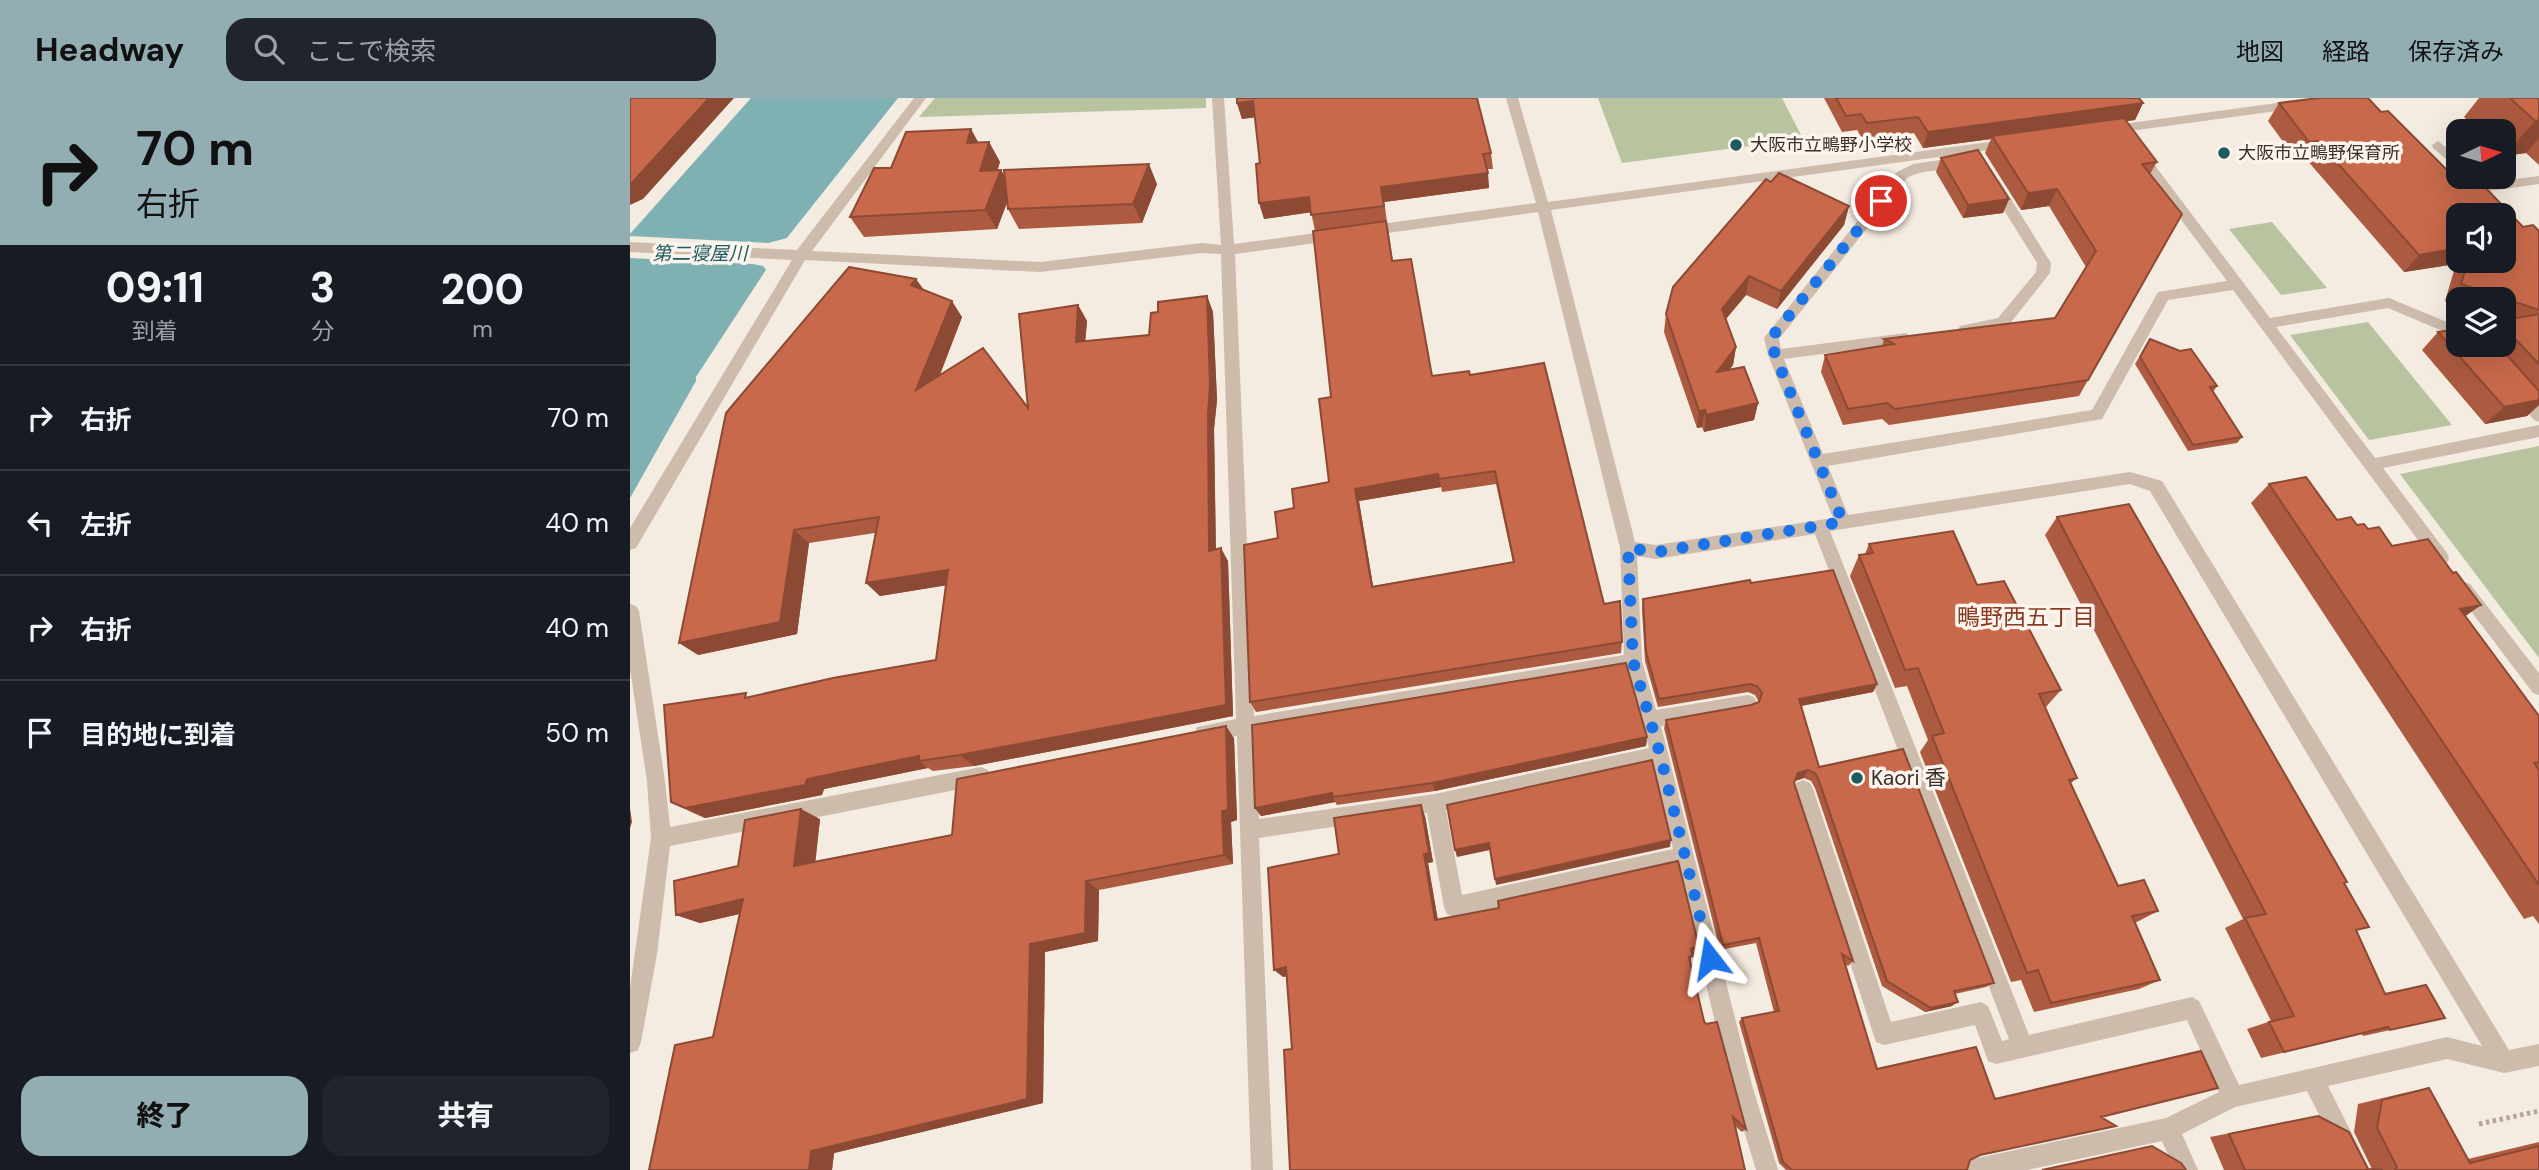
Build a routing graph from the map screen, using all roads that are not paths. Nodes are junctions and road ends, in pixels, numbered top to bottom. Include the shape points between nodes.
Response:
1 (920, 98) edge
2 (1218, 98) edge
3 (1512, 98) edge
4 (2342, 98) edge
5 (2268, 103) edge
6 (2120, 129) junction
7 (2094, 132) edge
8 (2026, 141) edge
9 (2438, 145) dead end
10 (1972, 148) junction
11 (2446, 153) edge
12 (1986, 170) edge
13 (2539, 180) edge
14 (2516, 183) edge
15 (2481, 189) edge
16 (2494, 203) edge
17 (1543, 206) junction
18 (630, 247) edge
19 (1228, 250) junction
20 (802, 254) junction
21 (2236, 285) junction
22 (2265, 324) junction
23 (2446, 327) edge
24 (1952, 332) edge
25 (1925, 335) edge
26 (1775, 355) junction
27 (2503, 375) edge
28 (2539, 416) edge
29 (2539, 431) edge
30 (1819, 461) junction
31 (2369, 465) junction
32 (1843, 522) junction
33 (1820, 526) junction
34 (630, 543) edge
35 (1628, 548) junction
36 (630, 611) edge
37 (1633, 661) junction
38 (2539, 687) edge
39 (1748, 703) edge
40 (1650, 719) junction
41 (1245, 725) junction
42 (1191, 735) edge
43 (1660, 754) junction
44 (1001, 772) edge
45 (1803, 789) edge
46 (1435, 803) junction
47 (1249, 830) junction
48 (661, 838) junction
49 (1685, 856) junction
50 (630, 1042) edge
51 (2024, 1047) junction
52 (2539, 1055) edge
53 (2504, 1062) junction
54 (2312, 1079) junction
55 (2233, 1097) junction
56 (2168, 1129) junction
57 (1262, 1170) edge
58 (1767, 1170) edge
59 (1973, 1170) edge
60 (2187, 1170) edge
61 (2359, 1170) edge

1 - 20 street
2 - 19 street
3 - 17 street
4 - 5 street
5 - 6 street
6 - 7 street
6 - 21 street
8 - 10 street
9 - 11 street
10 - 17 street
10 - 26 street via 1979,158 1902,175 1771,338
12 - 24 street via 2043,263 2043,274 2003,322
13 - 14 street
15 - 16 street
17 - 19 street
17 - 35 street
18 - 20 street
19 - 20 street via 1202,248 1040,267
19 - 41 street
20 - 34 street
21 - 22 street
21 - 30 street via 2163,296 2098,415
22 - 23 street via 2389,303
22 - 31 street
25 - 26 street
26 - 30 street
27 - 28 street
29 - 31 street
30 - 32 street
31 - 38 street
32 - 33 street
32 - 53 street via 2130,478 2156,486
33 - 35 street via 1656,552
33 - 51 street
35 - 37 street
36 - 48 street
37 - 40 street
37 - 41 street
39 - 40 street
40 - 43 street
41 - 42 street
41 - 47 street
43 - 46 street
43 - 49 street
44 - 48 street
45 - 51 street via 1884,1034 1981,1013 1996,1053
46 - 47 street
46 - 49 street via 1454,907
47 - 57 street
48 - 50 street via 647,954
49 - 58 street via 1741,1085
51 - 55 street via 2192,1009
52 - 53 street
53 - 54 street via 2447,1048
54 - 55 street
54 - 61 street
55 - 56 street
56 - 59 street
56 - 60 street

